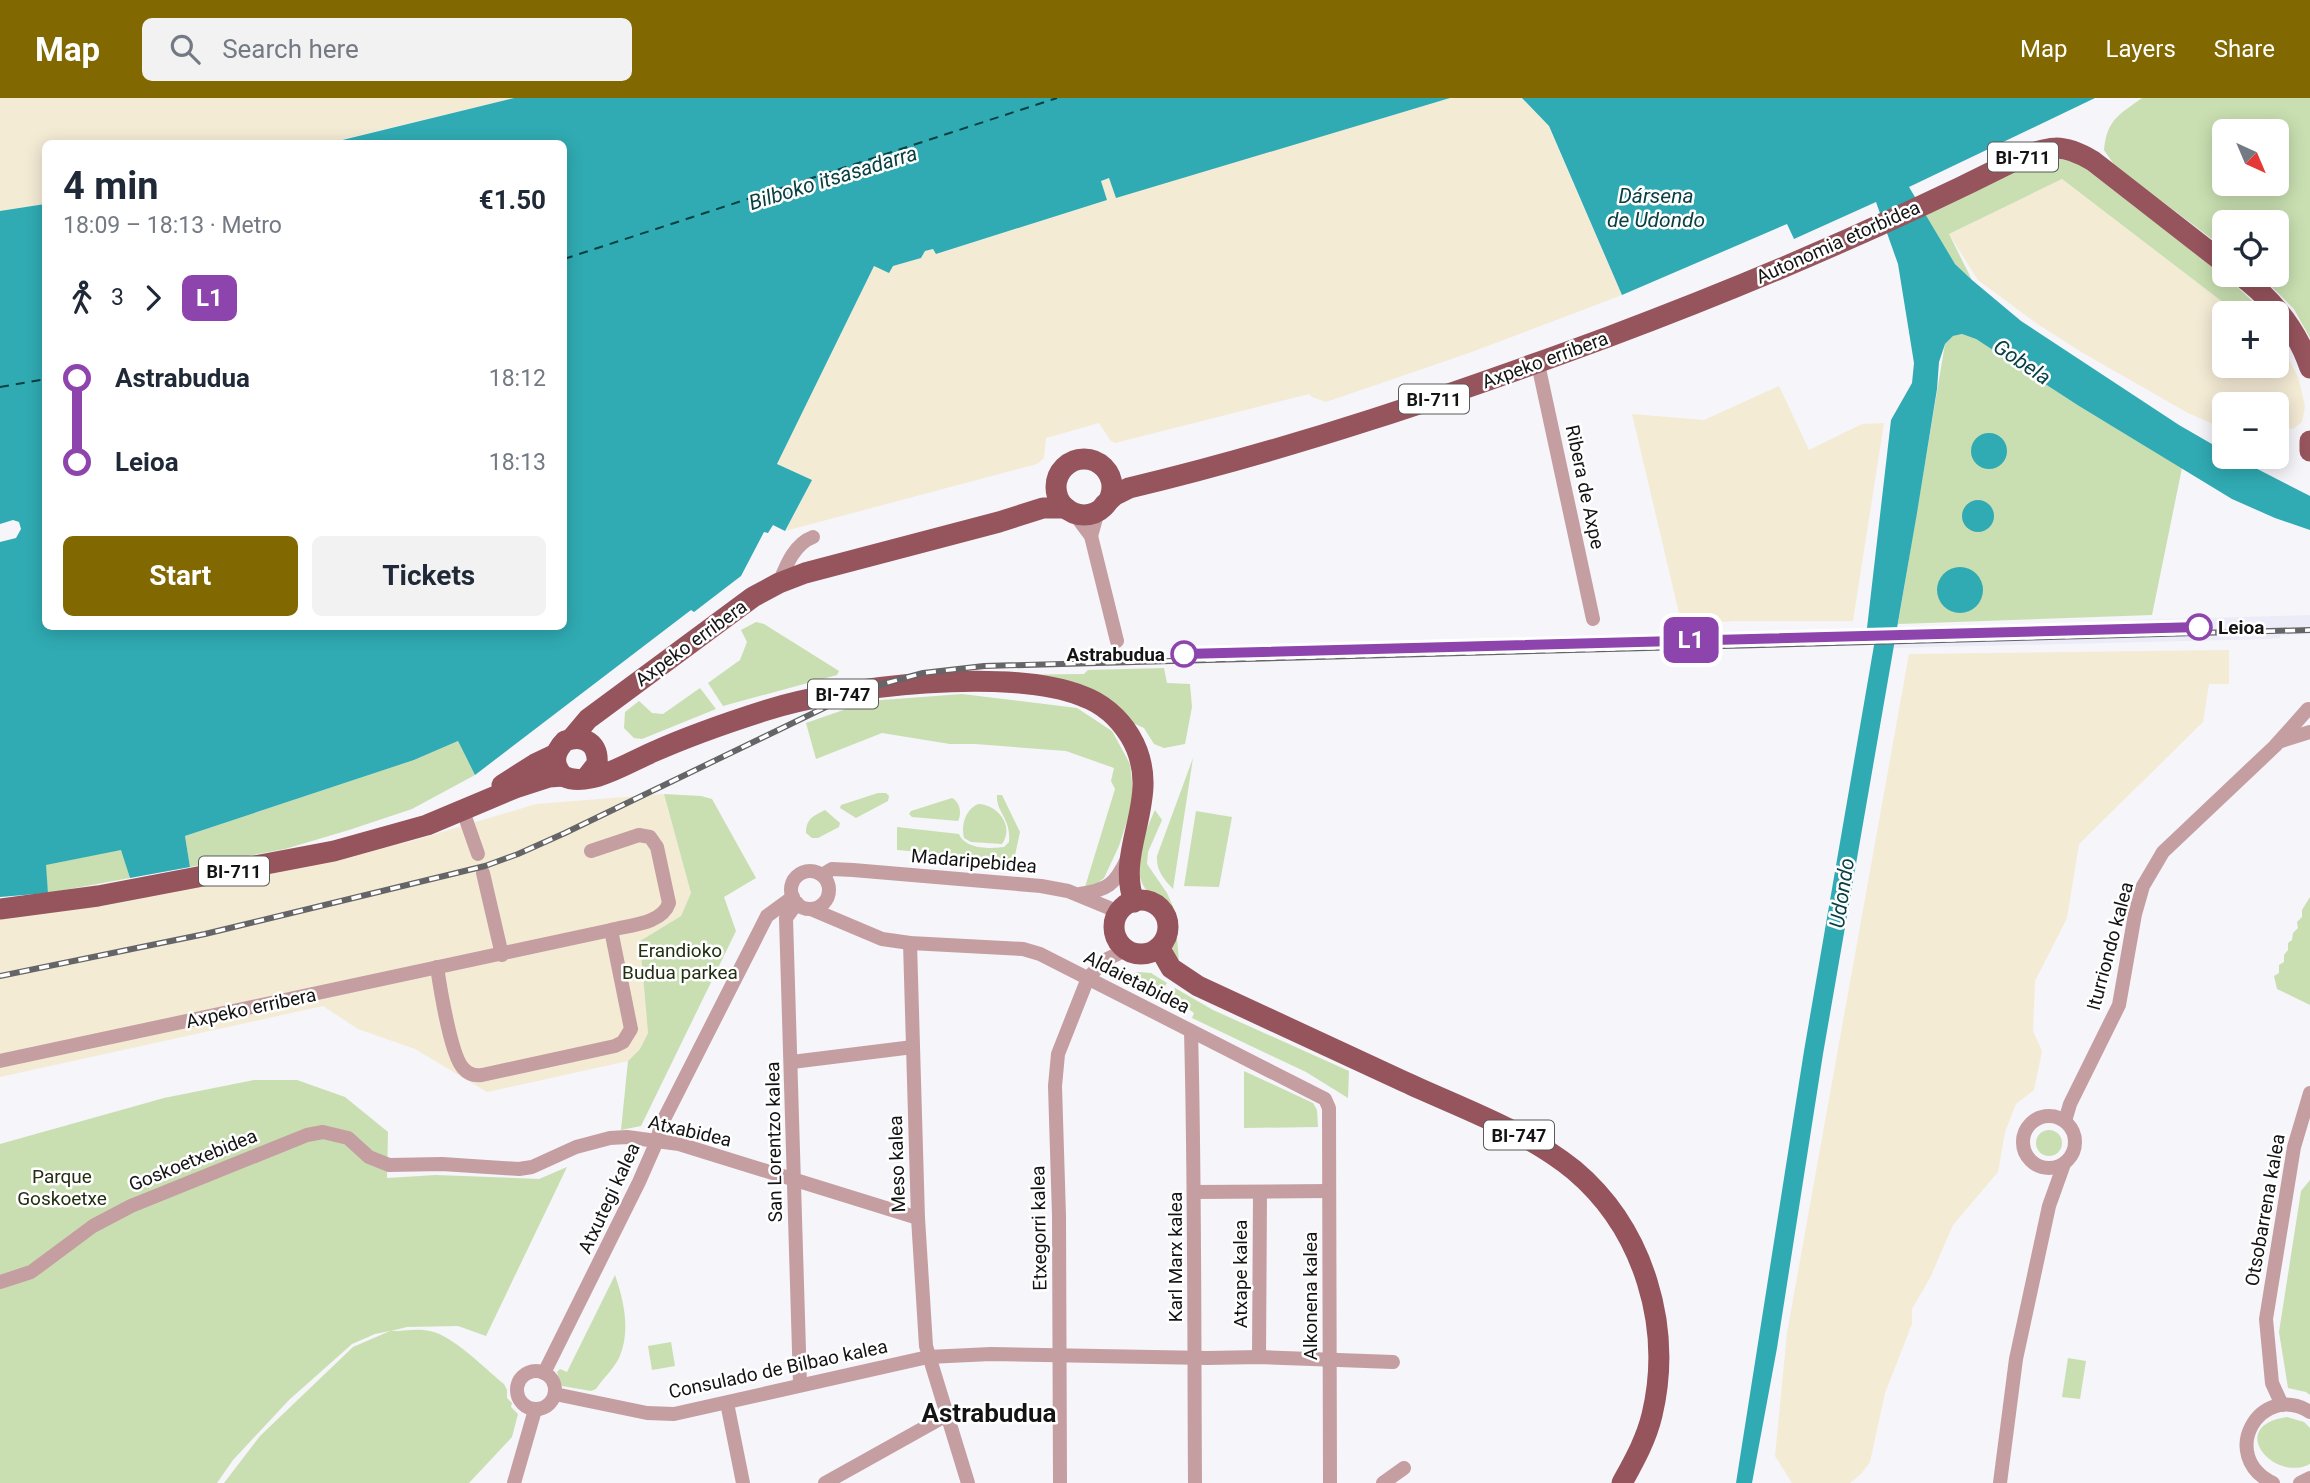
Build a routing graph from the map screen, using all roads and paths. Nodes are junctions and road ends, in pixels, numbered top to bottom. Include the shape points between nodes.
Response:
1 (2212, 254) edge
2 (2254, 287) edge
3 (1720, 293) joint
4 (1538, 364) junction
5 (2310, 368) edge
6 (2310, 440) edge
7 (2310, 451) edge
8 (1107, 472) junction
9 (1058, 478) junction
10 (1167, 479) junction
11 (1101, 508) junction
12 (1070, 510) junction
13 (1013, 517) junction
14 (1091, 536) junction
15 (813, 537) dead end
16 (824, 569) junction
17 (779, 583) junction
18 (1593, 619) dead end
19 (1117, 641) dead end
20 (2309, 710) edge
21 (2310, 732) edge
22 (2280, 741) junction
23 (587, 745) junction
24 (556, 754) junction
25 (634, 761) junction
26 (564, 776) junction
27 (586, 778) junction
28 (463, 811) junction
29 (1131, 848) junction
30 (591, 851) dead end
31 (478, 854) dead end
32 (483, 873) dead end
33 (822, 875) junction
34 (1080, 894) junction
35 (800, 903) junction
36 (1126, 907) junction
37 (0, 909) edge
38 (611, 930) junction
39 (910, 943) junction
40 (1159, 947) junction
41 (1126, 950) junction
42 (502, 955) junction
43 (438, 967) junction
44 (1088, 978) junction
45 (1191, 1031) junction
46 (913, 1047) junction
47 (0, 1061) edge
48 (792, 1062) junction
49 (2310, 1093) edge
50 (1329, 1108) joint
51 (2064, 1121) junction
52 (657, 1141) junction
53 (2310, 1142) edge
54 (2294, 1147) junction
55 (369, 1157) joint
56 (2064, 1164) junction
57 (2035, 1165) junction
58 (795, 1179) junction
59 (1329, 1191) junction
60 (1195, 1192) junction
61 (1260, 1192) junction
62 (2049, 1206) junction
63 (918, 1218) junction
64 (0, 1282) edge
65 (1061, 1355) junction
66 (928, 1357) junction
67 (1259, 1357) junction
68 (1194, 1358) junction
69 (1329, 1360) junction
70 (1393, 1362) dead end
71 (544, 1373) junction
72 (800, 1384) junction
73 (555, 1394) junction
74 (727, 1403) junction
75 (2275, 1407) junction
76 (535, 1410) junction
77 (2310, 1412) edge
78 (947, 1415) junction
79 (1404, 1468) dead end
80 (518, 1482) edge
81 (743, 1483) edge
82 (825, 1483) edge
83 (968, 1483) edge
84 (1060, 1483) edge
85 (1195, 1483) edge
86 (1330, 1483) edge
87 (1383, 1483) edge
88 (1622, 1483) edge
89 (2000, 1483) edge
90 (2273, 1483) edge

1 - 3 main road, Autonomia etorbidea / BI-711 via 2097,163 2074,149 2058,147 2034,152 1826,250
2 - 5 main road via 2290,324
3 - 4 main road, Axpeko erribera / BI-711
4 - 10 main road, Axpeko erribera / BI-711 via 1346,429
4 - 18 street, Ribera de Axpe
6 - 7 main road
8 - 9 main road, Axpeko erribera / BI-711 via 1094,461 1077,460
8 - 10 main road, Axpeko erribera / BI-711
8 - 11 main road via 1111,489
9 - 12 main road via 1057,494
9 - 13 main road, Axpeko erribera / BI-711 via 1040,499
10 - 11 main road, Axpeko erribera / BI-711 via 1121,491
11 - 12 main road, Axpeko erribera / BI-711 via 1082,514
11 - 14 street
12 - 13 main road, Axpeko erribera / BI-711 via 1051,506
12 - 14 street
13 - 16 main road, Axpeko erribera / BI-711
14 - 19 street
15 - 17 street via 802,543
16 - 17 main road, Axpeko erribera / BI-711
16 - 23 main road, Axpeko erribera / BI-711 via 754,604 623,701 600,720
17 - 23 main road, Axpeko erribera / BI-711 via 746,602 588,719
20 - 22 street, Iturriondo kalea
21 - 22 street
22 - 51 street, Iturriondo kalea via 2164,852 2153,868 2135,914 2119,1005
23 - 24 main road, BI-711 via 565,741
23 - 25 main road via 610,759
23 - 27 main road, BI-711 via 597,764
24 - 26 main road via 556,766
24 - 28 main road, BI-711 via 515,775
25 - 27 main road, BI-747
25 - 29 main road, BI-747 via 769,709 815,699 910,684 1008,683 1056,688 1097,703 1118,720 1136,747 1144,786
26 - 27 main road, BI-711
26 - 28 main road, BI-711 via 514,788
28 - 31 street
28 - 37 main road, BI-711 via 334,851 98,896
29 - 34 street via 1112,884
29 - 36 main road, BI-747 via 1131,890
30 - 38 street, Axpeko erribera via 646,835 657,847 669,903 666,912 657,919
32 - 42 street
33 - 34 street, Madaripebidea via 832,869 853,870 1041,886
33 - 35 street via 829,886 827,899 823,904
33 - 35 street via 801,873 792,886
34 - 36 street, Madaripebidea
35 - 39 street via 882,939
35 - 48 street, San Lorentzo kalea via 786,918
35 - 52 street, Atxutegi kalea via 767,916
36 - 40 main road via 1146,901 1165,916 1167,933
36 - 41 main road, BI-747 via 1115,919 1115,937
38 - 42 street, Axpeko erribera
38 - 43 street via 631,1029 623,1042 496,1072 476,1076 459,1063
39 - 44 street, Aldaietabidea via 1023,949
39 - 46 street, Meso kalea
40 - 41 main road via 1143,954
40 - 88 main road, BI-747 via 1171,968 1198,986 1518,1134 1573,1170 1594,1190 1616,1216 1641,1263 1660,1348 1652,1415
41 - 44 street via 1105,960
42 - 43 street, Axpeko erribera
43 - 47 street, Axpeko erribera
44 - 45 street, Aldaietabidea
44 - 65 street, Etxegorri kalea via 1058,1054 1055,1086
45 - 50 street, Aldaietabidea via 1325,1099
45 - 60 street, Karl Marx kalea
46 - 48 street
46 - 63 street, Meso kalea
48 - 58 street, San Lorentzo kalea
49 - 54 street, Otsobarrena kalea
50 - 59 street, Alkonena kalea
51 - 56 street via 2075,1142
51 - 57 street via 2048,1116 2026,1128 2022,1144
52 - 55 street, Atxabidea via 610,1138 519,1168 389,1165
52 - 58 street, Atxabidea
52 - 71 street, Atxutegi kalea
53 - 54 street
54 - 75 street, Otsobarrena kalea via 2266,1319
55 - 64 street, Goskoetxebidea via 348,1138 323,1132 307,1135 131,1206 93,1226 31,1272
56 - 57 street via 2050,1168
56 - 62 street
57 - 62 street via 2048,1184
58 - 63 street, Atxabidea
58 - 72 street, San Lorentzo kalea
59 - 61 street
59 - 69 street, Alkonena kalea
60 - 61 street
60 - 68 street, Karl Marx kalea
61 - 67 street, Atxape kalea
62 - 89 street via 2015,1359
63 - 66 street, Meso kalea
65 - 66 street, Consulado de Bilbao kalea
65 - 68 street
65 - 84 street, Etxegorri kalea
66 - 72 street, Consulado de Bilbao kalea
66 - 78 street, Meso kalea
67 - 68 street
67 - 69 street
68 - 85 street, Karl Marx kalea
69 - 70 street
69 - 86 street, Alkonena kalea
71 - 73 street via 552,1379
71 - 76 street via 528,1373 517,1385 520,1402
72 - 74 street, Consulado de Bilbao kalea
73 - 74 street, Consulado de Bilbao kalea via 660,1414
73 - 76 street via 550,1404
74 - 81 street
75 - 77 street via 2295,1405
75 - 90 street via 2257,1417 2246,1442 2253,1468
76 - 80 street
78 - 82 street
78 - 83 street, Meso kalea
79 - 87 street

